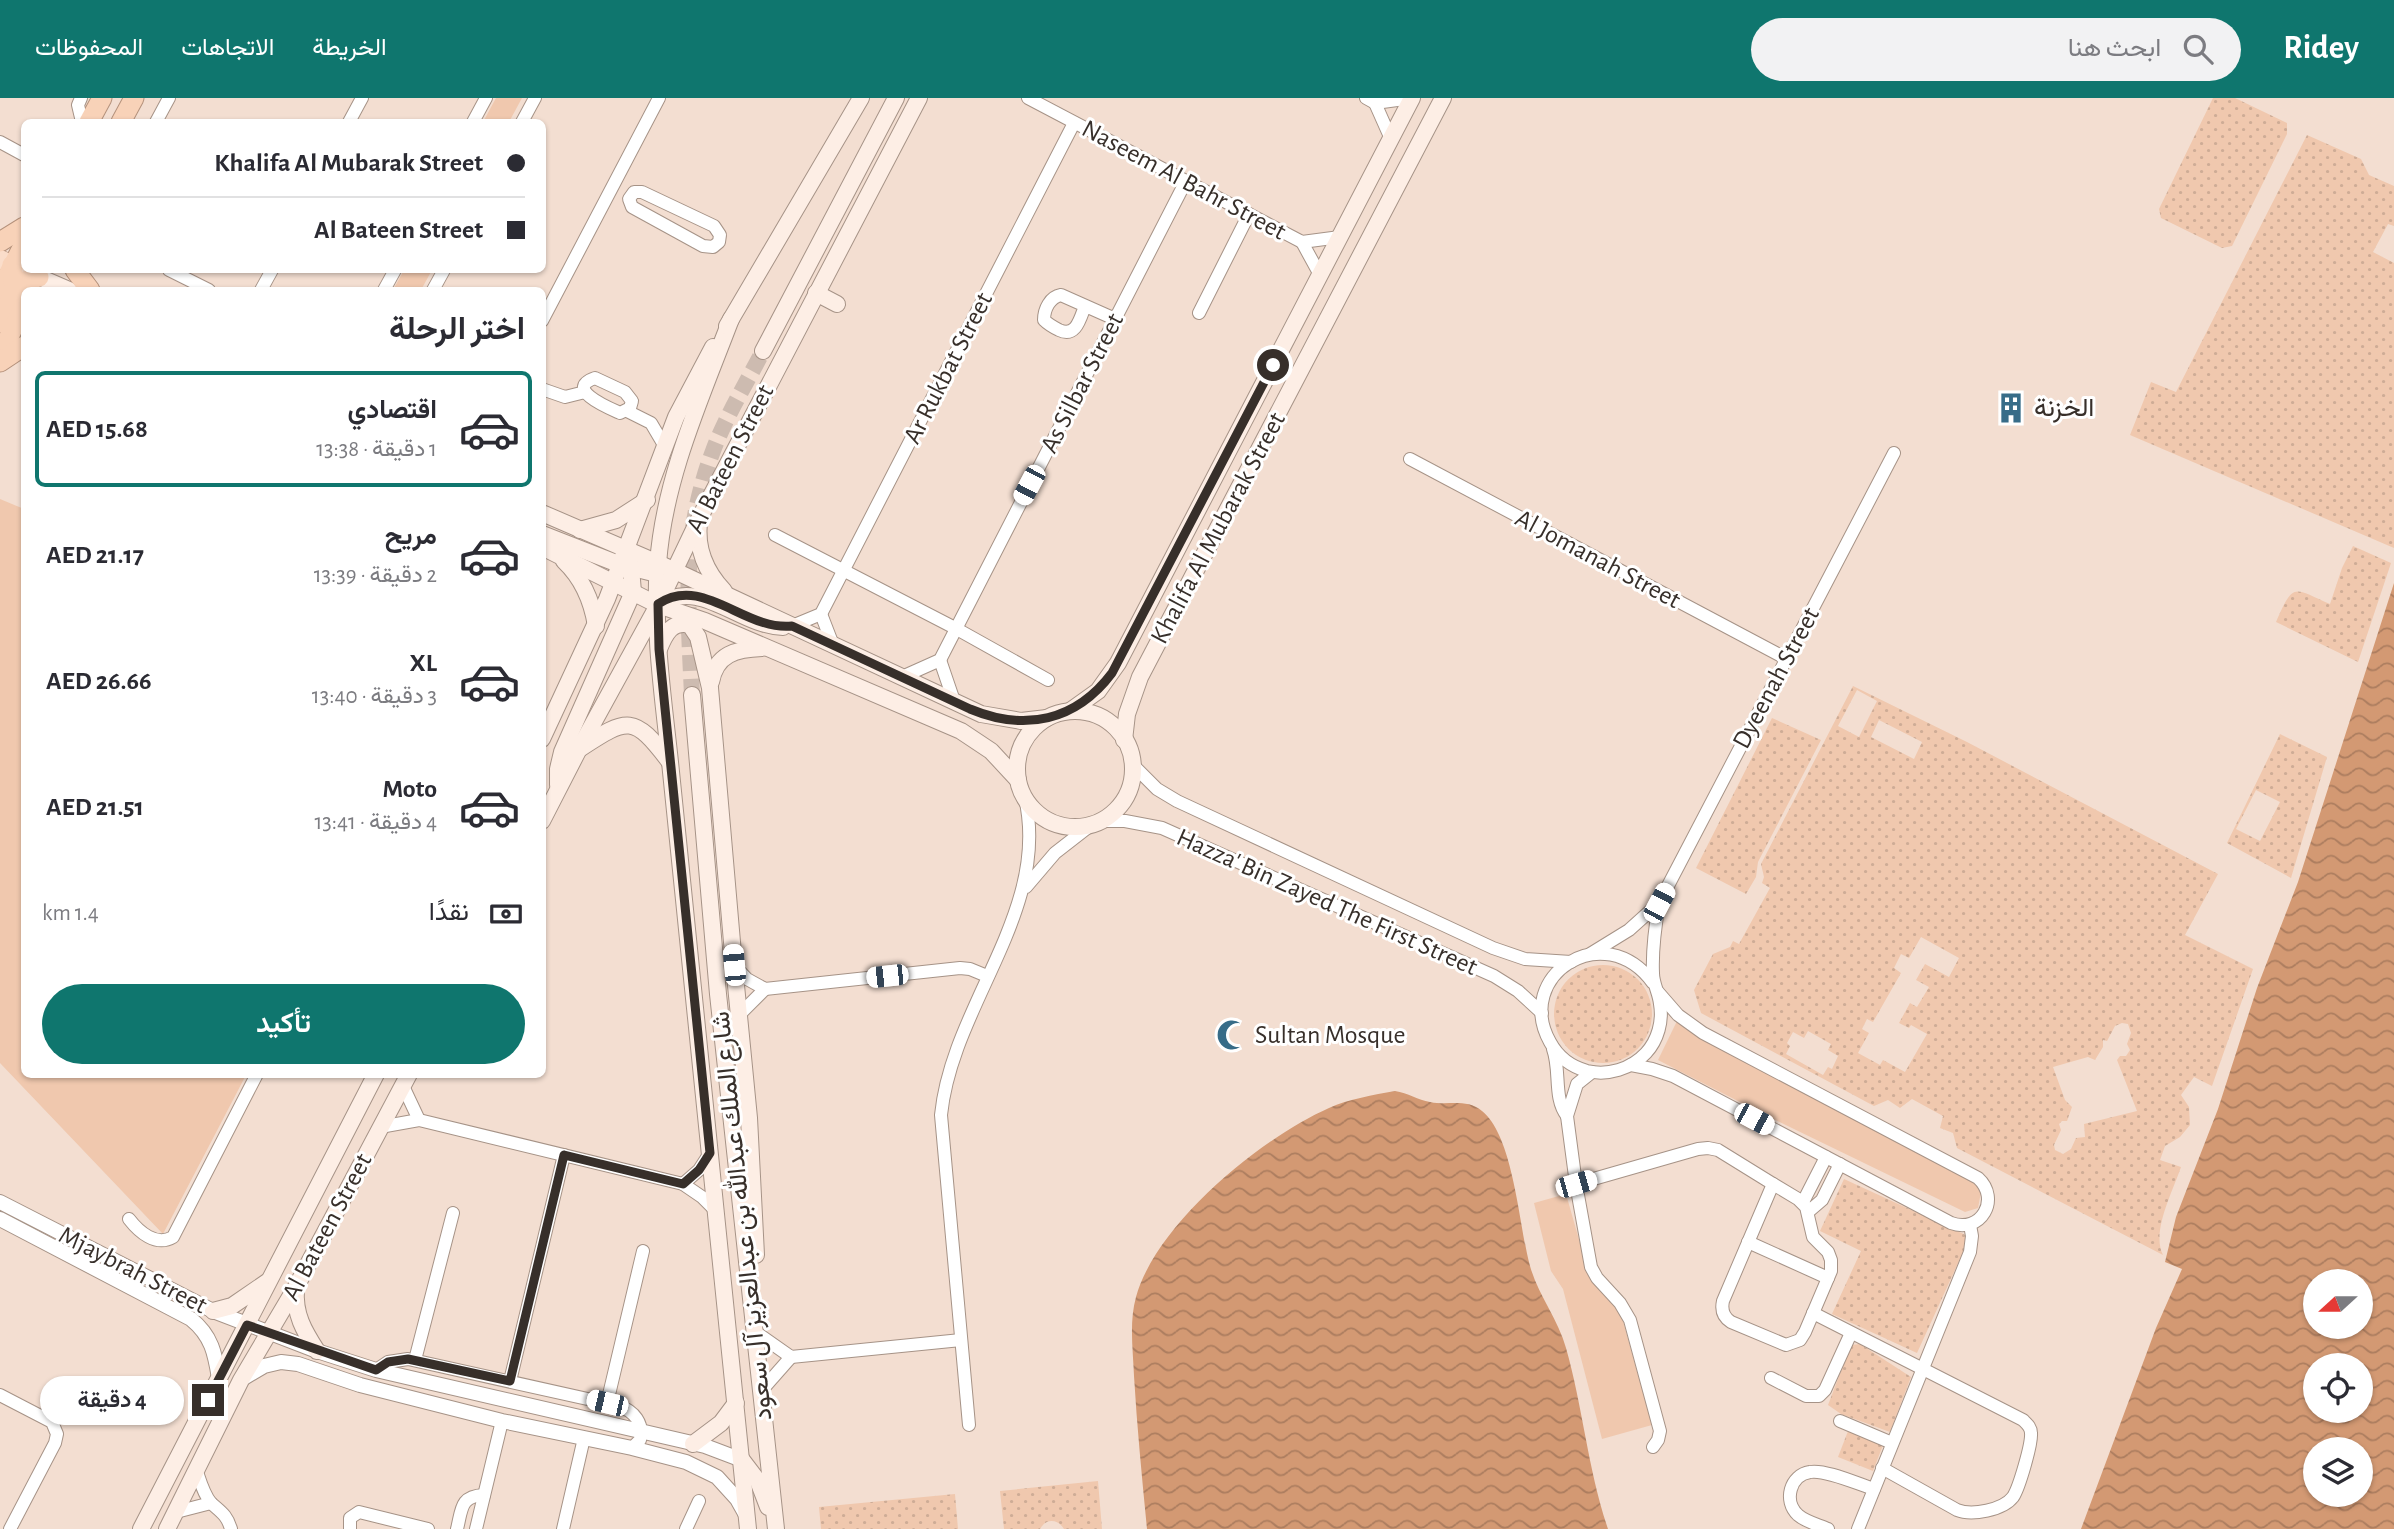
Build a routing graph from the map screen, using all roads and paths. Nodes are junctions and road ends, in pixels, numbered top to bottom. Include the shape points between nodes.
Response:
1 (81, 98) edge
2 (102, 98) edge
3 (169, 98) edge
4 (362, 98) edge
5 (486, 98) edge
6 (535, 98) edge
7 (660, 98) edge
8 (861, 98) edge
9 (896, 98) edge
10 (919, 98) edge
11 (1028, 98) edge
12 (1412, 98) edge
13 (1443, 98) edge
14 (1371, 100) edge
15 (81, 119) edge
16 (91, 119) edge
17 (158, 119) edge
18 (351, 119) edge
19 (475, 119) edge
20 (524, 119) edge
21 (1074, 123) junction
22 (1391, 139) junction
23 (0, 142) edge
24 (21, 153) edge
25 (1186, 181) junction
26 (613, 187) junction
27 (630, 196) junction
28 (1249, 214) junction
29 (21, 229) edge
30 (1340, 237) junction
31 (0, 242) edge
32 (1303, 242) junction
33 (21, 264) edge
34 (175, 273) edge
35 (1320, 275) junction
36 (18, 284) edge
37 (44, 287) edge
38 (203, 287) edge
39 (816, 293) junction
40 (837, 304) dead end
41 (1085, 306) dead end
42 (546, 313) edge
43 (1199, 313) dead end
44 (731, 319) junction
45 (1115, 319) junction
46 (0, 323) edge
47 (21, 348) edge
48 (763, 351) tunnel mouth
49 (0, 355) edge
50 (0, 362) edge
51 (546, 390) edge
52 (585, 392) junction
53 (627, 411) junction
54 (676, 417) junction
55 (651, 423) junction
56 (664, 445) junction
57 (1894, 453) dead end
58 (1410, 459) dead end
59 (647, 500) junction
60 (546, 515) edge
61 (700, 517) junction
62 (580, 530) junction
63 (775, 535) dead end
64 (546, 536) edge
65 (547, 549) edge
66 (663, 569) junction
67 (629, 570) junction
68 (844, 570) junction
69 (614, 581) junction
70 (731, 597) junction
71 (658, 604) junction
72 (821, 614) junction
73 (596, 626) junction
74 (792, 626) junction
75 (955, 628) junction
76 (833, 645) junction
77 (768, 648) junction
78 (659, 649) junction
79 (1787, 659) junction
80 (940, 660) junction
81 (902, 677) junction
82 (1048, 680) dead end
83 (710, 688) junction
84 (692, 695) tunnel mouth
85 (954, 701) junction
86 (1070, 711) junction
87 (1047, 718) junction
88 (546, 731) edge
89 (1124, 740) junction
90 (579, 749) junction
91 (670, 762) junction
92 (1132, 764) junction
93 (1018, 780) junction
94 (558, 791) junction
95 (1025, 798) junction
96 (546, 814) edge
97 (1096, 823) junction
98 (1023, 890) junction
99 (1659, 903) junction
100 (1590, 954) junction
101 (1571, 962) junction
102 (734, 965) junction
103 (987, 976) junction
104 (1655, 988) junction
105 (765, 989) junction
106 (1542, 1013) junction
107 (740, 1014) junction
108 (1553, 1047) junction
109 (1631, 1065) junction
110 (1592, 1072) junction
111 (255, 1078) edge
112 (374, 1078) edge
113 (406, 1080) edge
114 (1559, 1089) junction
115 (1574, 1092) junction
116 (1567, 1116) junction
117 (419, 1120) junction
118 (380, 1127) junction
119 (710, 1153) junction
120 (564, 1155) junction
121 (1826, 1157) junction
122 (1840, 1164) junction
123 (683, 1184) junction
124 (1576, 1184) junction
125 (1773, 1184) junction
126 (0, 1202) edge
127 (1805, 1207) junction
128 (717, 1212) junction
129 (453, 1213) dead end
130 (0, 1219) edge
131 (129, 1219) dead end
132 (1970, 1225) junction
133 (1748, 1242) junction
134 (643, 1251) dead end
135 (1828, 1278) junction
136 (270, 1280) junction
137 (296, 1287) junction
138 (213, 1311) junction
139 (1813, 1313) junction
140 (247, 1325) junction
141 (754, 1331) junction
142 (269, 1333) junction
143 (1851, 1333) junction
144 (961, 1340) junction
145 (318, 1351) junction
146 (791, 1357) junction
147 (415, 1360) junction
148 (311, 1369) junction
149 (1922, 1369) junction
150 (376, 1370) junction
151 (1771, 1377) dead end
152 (219, 1378) junction
153 (241, 1380) junction
154 (510, 1381) junction
155 (761, 1391) junction
156 (0, 1395) edge
157 (607, 1403) junction
158 (736, 1403) junction
159 (521, 1405) junction
160 (1840, 1421) dead end
161 (502, 1422) junction
162 (969, 1425) dead end
163 (642, 1432) junction
164 (584, 1438) junction
165 (1892, 1443) junction
166 (693, 1444) junction
167 (1653, 1447) dead end
168 (632, 1448) junction
169 (742, 1460) junction
170 (1882, 1468) junction
171 (197, 1472) junction
172 (1874, 1489) junction
173 (484, 1495) junction
174 (699, 1501) dead end
175 (211, 1503) junction
176 (176, 1512) junction
177 (748, 1523) edge
178 (1860, 1528) edge
179 (10, 1529) edge
180 (141, 1529) edge
181 (167, 1529) edge
182 (231, 1529) edge
183 (351, 1529) edge
184 (428, 1529) edge
185 (457, 1529) edge
186 (476, 1529) edge
187 (563, 1529) edge
188 (686, 1529) edge
189 (775, 1529) edge
190 (1828, 1529) edge

1 - 15 street
2 - 16 highway
3 - 17 street
4 - 18 street
5 - 19 street
6 - 20 street
7 - 26 street
8 - 44 main road
9 - 48 main road, Al Bateen Street
10 - 39 main road, Al Bateen Street
11 - 21 street, Naseem Al Bahr Street
12 - 14 street
12 - 22 main road, Khalifa Al Mubarak Street
13 - 89 main road, Khalifa Al Mubarak Street via 1140,677
14 - 22 street
21 - 25 street, Naseem Al Bahr Street
21 - 68 street, Ar Rukbat Street
22 - 30 main road, Khalifa Al Mubarak Street
23 - 24 street
25 - 28 street, Naseem Al Bahr Street
25 - 45 street, As Silbar Street
26 - 27 street
26 - 42 street
27 - 27 street via 632,207 703,247 719,242 714,226 640,191
28 - 32 street, Naseem Al Bahr Street
28 - 43 street
29 - 31 highway
30 - 32 street, Naseem Al Bahr Street
30 - 35 main road, Khalifa Al Mubarak Street
32 - 35 street, Naseem Al Bahr Street
33 - 36 highway
34 - 38 street
35 - 86 main road, Khalifa Al Mubarak Street via 1112,673 1089,699
36 - 37 main road
36 - 46 highway
36 - 49 highway
39 - 40 main road
39 - 61 main road, Al Bateen Street
41 - 45 street
44 - 54 main road
44 - 66 main road via 680,459 669,500
45 - 75 street, As Silbar Street
47 - 50 highway
51 - 52 street via 565,397
52 - 53 street via 616,412
52 - 53 street via 589,380 598,378 629,394 632,401
53 - 55 street
54 - 55 street
54 - 56 main road
55 - 56 street
56 - 59 main road
57 - 79 street, Dyeenah Street
58 - 79 street, Al Jomanah Street
59 - 62 main road via 616,520
59 - 67 main road
60 - 62 main road
61 - 66 main road, Al Bateen Street
61 - 70 main road via 705,563
62 - 67 main road
63 - 68 street
64 - 67 main road
65 - 69 main road
65 - 73 main road via 581,582
66 - 67 main road
66 - 67 main road
66 - 70 main road
66 - 71 main road, Al Bateen Street
67 - 69 main road
67 - 71 main road
67 - 94 main road via 562,752
68 - 72 street, Ar Rukbat Street
68 - 75 street
69 - 73 main road
70 - 74 main road
71 - 74 main road via 692,594 764,625
71 - 77 main road
71 - 78 main road, شارع الملك عبدالله بن عبدالعزيز آل سعود
71 - 90 main road, Al Bateen Street
72 - 74 street
72 - 76 street
73 - 88 main road
74 - 76 main road
75 - 80 street, As Silbar Street
75 - 82 street
76 - 81 main road
77 - 83 main road via 729,653 714,670
77 - 93 main road via 961,731 991,751
78 - 83 main road via 675,625 690,625 698,637
78 - 91 main road, شارع الملك عبدالله بن عبدالعزيز آل سعود
79 - 99 street, Dyeenah Street
80 - 81 street
80 - 85 street
81 - 85 main road
83 - 102 main road
84 - 141 main road, شارع الملك عبدالله بن عبدالعزيز آل سعود
85 - 87 main road via 1007,720
86 - 87 main road
86 - 89 main road via 1101,718
87 - 93 main road via 1025,740 1018,759
89 - 92 main road
90 - 91 main road via 612,727 631,725 651,736
90 - 94 main road, Al Bateen Street
91 - 119 main road, شارع الملك عبدالله بن عبدالعزيز آل سعود
92 - 97 main road via 1125,798
92 - 101 street, Hazza' Bin Zayed The First Street via 1177,802 1493,948 1536,961
93 - 95 main road
94 - 96 main road, Al Bateen Street
95 - 97 main road via 1054,823 1079,827
95 - 98 street via 1030,841
97 - 98 street via 1055,853
97 - 106 street, Hazza' Bin Zayed The First Street via 1125,821 1162,828 1494,976
98 - 103 street
99 - 100 street, Dyeenah Street via 1629,930
99 - 104 street, Dyeenah Street via 1653,942
100 - 101 street
100 - 104 street via 1626,958 1646,973
101 - 106 street via 1547,989
102 - 105 street
102 - 107 main road
103 - 105 street via 960,968
103 - 144 street via 947,1075 941,1115
104 - 109 street via 1661,1004 1660,1028 1649,1050
104 - 132 street via 1678,1015 1703,1033 1978,1178 1986,1186 1989,1203 1980,1219
105 - 107 street
106 - 108 street
107 - 141 main road via 753,1168
108 - 110 street via 1570,1063
108 - 114 street
109 - 110 street
109 - 121 street via 1672,1076
110 - 115 street via 1580,1080
111 - 131 street via 173,1237 155,1239
112 - 136 main road, Al Bateen Street
113 - 117 street
113 - 118 main road, Al Bateen Street
114 - 115 street
114 - 116 street
115 - 116 street
116 - 124 street
117 - 118 street
117 - 120 street
118 - 137 main road, Al Bateen Street
119 - 123 street
119 - 128 main road, شارع الملك عبدالله بن عبدالعزيز آل سعود
120 - 123 street
120 - 154 street
121 - 122 street
121 - 127 street
122 - 127 street via 1822,1200
122 - 132 street via 1951,1223
123 - 128 street
124 - 125 street via 1703,1148 1718,1150
124 - 167 street via 1591,1267 1626,1311 1633,1329 1660,1432
125 - 127 street
125 - 133 street
126 - 138 street, Mjaybrah Street
127 - 135 street via 1813,1237 1831,1260
128 - 158 main road, شارع الملك عبدالله بن عبدالعزيز آل سعود
129 - 147 street
130 - 152 street, Mjaybrah Street via 191,1320 213,1346
132 - 149 street via 1970,1252
133 - 135 street
133 - 139 street via 1723,1301 1725,1317 1786,1345 1803,1336
134 - 157 street
135 - 139 street
136 - 138 main road via 232,1306
136 - 140 main road, Al Bateen Street
137 - 142 main road, Al Bateen Street
137 - 145 main road via 300,1322
138 - 140 street, Mjaybrah Street
139 - 143 street
140 - 142 street, Mjaybrah Street
140 - 152 main road, Al Bateen Street
141 - 146 street
141 - 155 main road, شارع الملك عبدالله بن عبدالعزيز آل سعود
142 - 145 street, Mjaybrah Street
142 - 153 main road, Al Bateen Street
143 - 149 street
143 - 151 street via 1819,1396 1806,1396
144 - 146 street
144 - 162 street
145 - 148 street
145 - 150 street, Mjaybrah Street
146 - 155 street
147 - 150 street via 394,1360
147 - 154 street
148 - 153 street via 274,1363
148 - 161 street
149 - 165 street
149 - 170 street via 2027,1423 2031,1439 2016,1493 2004,1504 1967,1513
150 - 159 street, Mjaybrah Street
152 - 180 main road, Al Bateen Street
153 - 171 main road, Al Bateen Street
154 - 157 street
155 - 189 main road, شارع الملك عبدالله بن عبدالعزيز آل سعود
156 - 179 street via 48,1419 58,1434
157 - 163 street via 630,1411
158 - 166 main road via 721,1423
158 - 169 main road, شارع الملك عبدالله بن عبدالعزيز آل سعود
159 - 161 street
159 - 163 street, Mjaybrah Street
160 - 165 street
161 - 164 street
161 - 173 street
163 - 166 street, Mjaybrah Street
163 - 168 street
164 - 168 street
164 - 187 street
165 - 170 street
166 - 169 street, Mjaybrah Street
168 - 177 street via 704,1469 727,1486
169 - 177 main road, شارع الملك عبدالله بن عبدالعزيز آل سعود
169 - 189 main road via 758,1482
170 - 172 street
171 - 175 street
171 - 176 main road, Al Bateen Street
172 - 178 street
172 - 190 street via 1820,1472 1797,1478 1791,1489 1792,1507 1800,1516
173 - 185 street via 466,1500
173 - 186 street
174 - 188 street
175 - 176 street
175 - 182 street via 226,1516
176 - 181 main road, Al Bateen Street
183 - 184 street via 350,1518 359,1512

